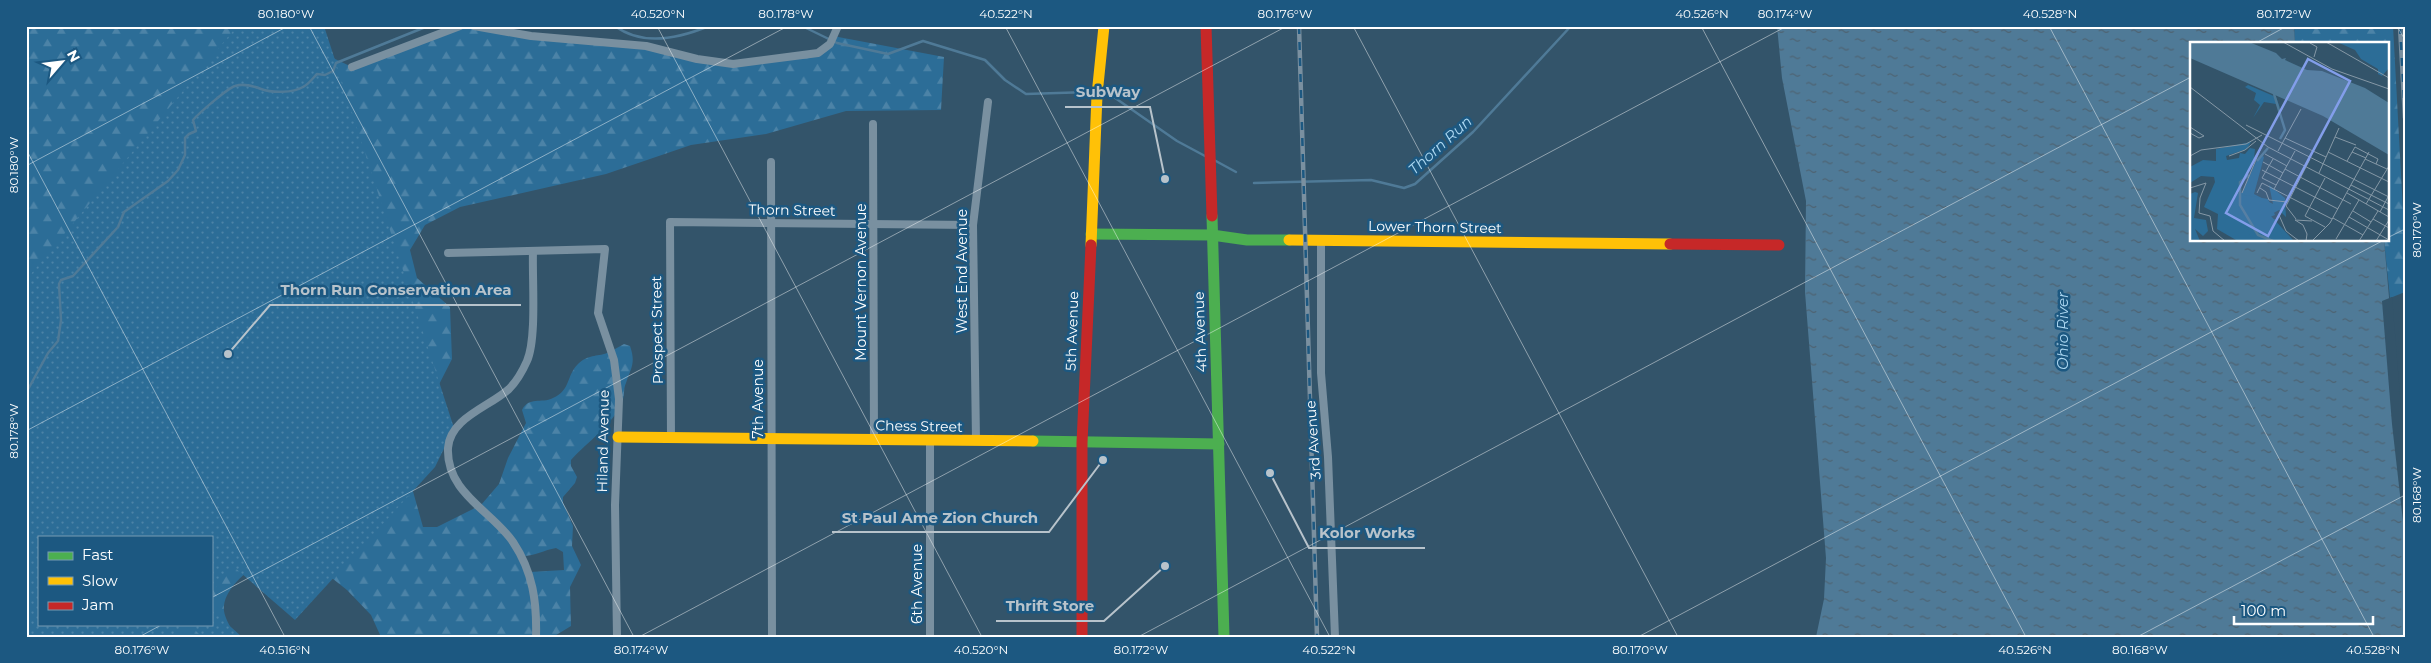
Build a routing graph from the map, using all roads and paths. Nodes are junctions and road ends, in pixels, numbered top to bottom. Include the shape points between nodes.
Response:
1 (460, 26) edge
2 (474, 26) edge
3 (838, 26) edge
4 (1104, 26) edge
5 (1206, 26) edge
6 (352, 67) dead end
7 (988, 102) dead end
8 (873, 124) dead end
9 (772, 162) dead end
10 (670, 222) joint
11 (770, 222) junction
12 (873, 223) junction
13 (973, 225) junction
14 (1091, 234) junction
15 (1212, 235) junction
16 (1321, 241) junction
17 (1779, 245) dead end
18 (533, 251) junction
19 (448, 253) dead end
20 (771, 437) junction
21 (618, 438) junction
22 (671, 438) junction
23 (874, 440) junction
24 (930, 441) junction
25 (976, 442) junction
26 (1082, 443) junction
27 (1219, 444) junction
28 (536, 637) edge
29 (617, 637) edge
30 (772, 637) edge
31 (930, 637) edge
32 (1082, 637) edge
33 (1224, 637) edge
34 (1335, 637) edge

1 - 6 street
2 - 3 street via 532,36 646,46 733,64 818,53 831,40
4 - 14 street, 5th Avenue
5 - 15 street, 4th Avenue
7 - 13 street, West End Avenue
8 - 12 street, Mount Vernon Avenue
9 - 11 street, 7th Avenue
10 - 11 street, Thorn Street
10 - 22 street, Prospect Street
11 - 12 street, Thorn Street
11 - 20 street, 7th Avenue
12 - 13 street, Thorn Street
12 - 23 street, Mount Vernon Avenue
13 - 25 street, West End Avenue
14 - 15 street, Lower Thorn Street
14 - 26 street, 5th Avenue
15 - 16 street, Lower Thorn Street via 1247,240
15 - 27 street, 4th Avenue
16 - 17 street, Lower Thorn Street
16 - 34 street, 3rd Avenue via 1321,373 1328,457
18 - 19 street
18 - 21 street, Hiland Avenue via 605,249 598,313 614,360 619,399
18 - 28 street via 532,340 527,361 511,387 455,428 448,448 452,472 460,486 503,529 522,557 534,590
20 - 22 street, Chess Street
20 - 23 street, Chess Street
20 - 30 street, 7th Avenue
21 - 22 street, Chess Street
21 - 29 street, Hiland Avenue via 615,505
23 - 24 street, Chess Street
24 - 25 street, Chess Street
24 - 31 street, 6th Avenue
25 - 26 street, Chess Street
26 - 27 street, Chess Street
26 - 32 street, 5th Avenue
27 - 33 street, 4th Avenue

